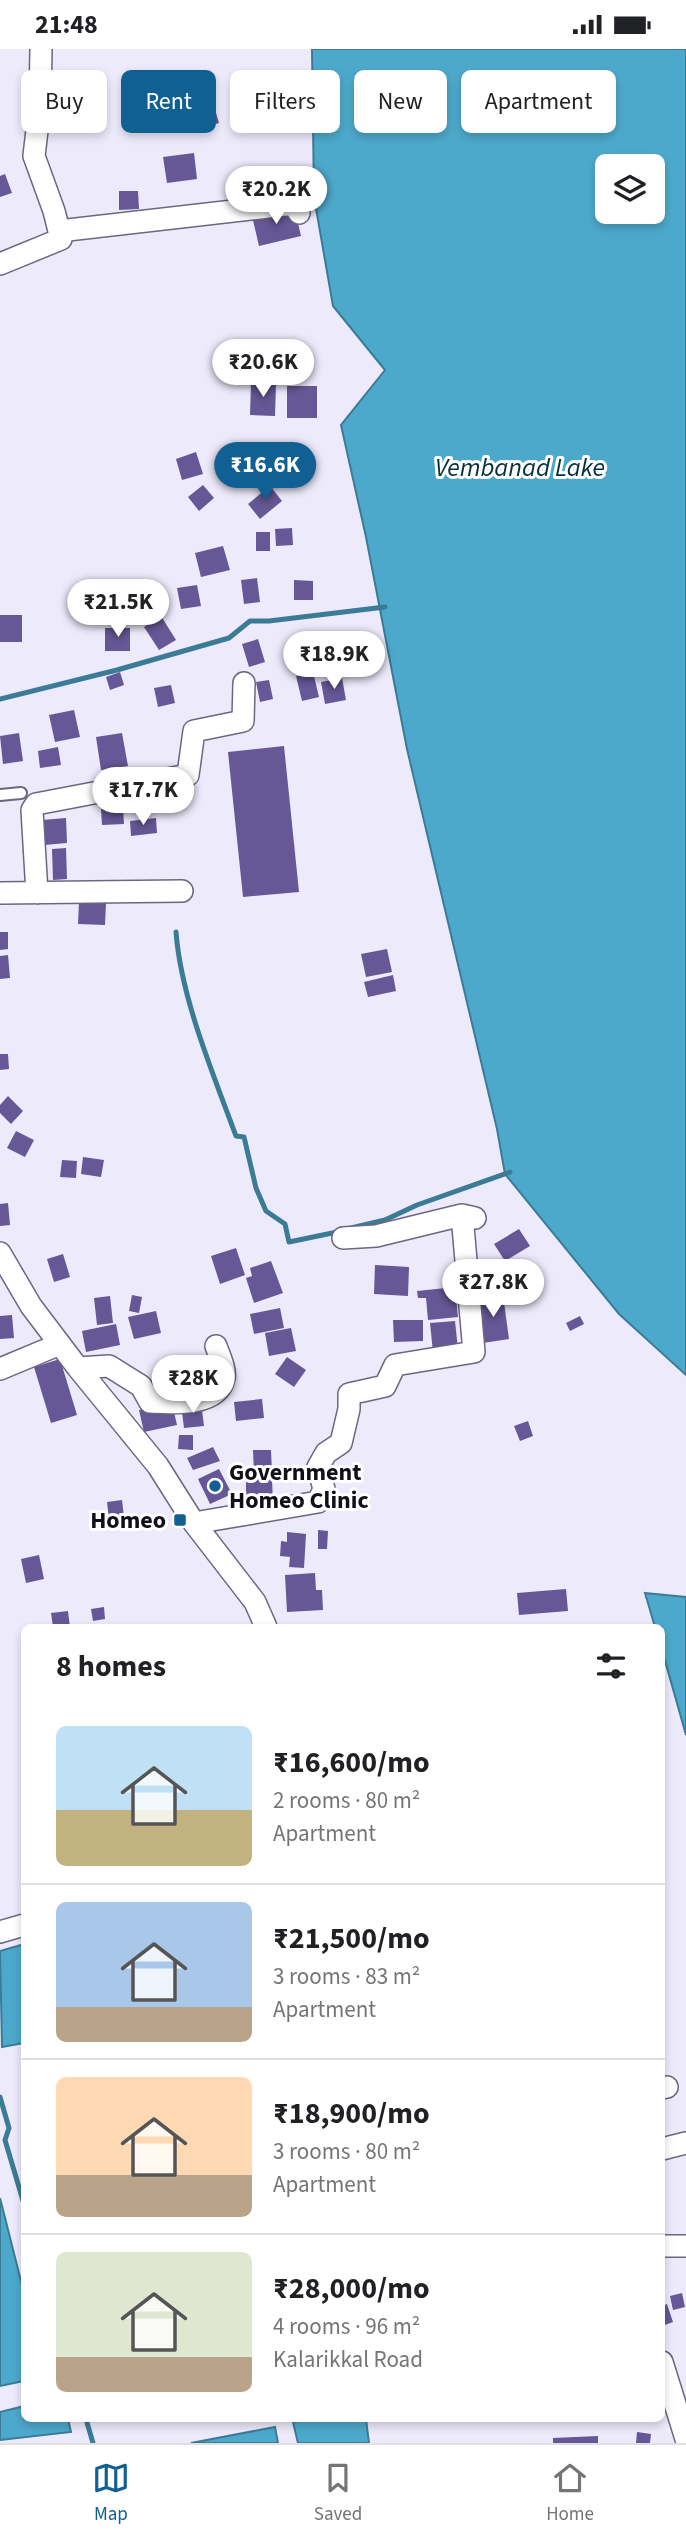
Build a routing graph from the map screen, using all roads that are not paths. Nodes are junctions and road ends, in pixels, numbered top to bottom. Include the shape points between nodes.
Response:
1 (41, 49) edge
2 (299, 213) dead end
3 (59, 232) junction
4 (0, 264) edge
5 (244, 683) dead end
6 (21, 793) dead end
7 (0, 795) edge
8 (182, 891) dead end
9 (0, 893) edge
10 (37, 893) junction
11 (343, 1238) dead end
12 (0, 1253) edge
13 (60, 1344) junction
14 (216, 1346) dead end
15 (78, 1368) junction
16 (0, 1369) edge
17 (194, 1523) junction
18 (265, 1624) edge
19 (21, 1925) edge
20 (0, 1932) edge
21 (686, 2143) edge
22 (665, 2148) edge
23 (665, 2246) edge
24 (686, 2246) edge
25 (665, 2372) edge
26 (686, 2439) edge

1 - 3 street via 34,156
2 - 3 street via 293,204
3 - 4 street via 61,239
5 - 10 street via 243,721 194,731 188,775 36,804 32,810
6 - 7 lane
8 - 10 street
9 - 10 street
11 - 17 street via 469,1217 474,1352 395,1365 386,1386 349,1394 341,1443 326,1453 318,1467 324,1489 318,1502
12 - 13 street
13 - 15 street
13 - 16 street
14 - 15 street via 225,1376 220,1388 212,1396 181,1402 150,1402 141,1386 109,1366
15 - 17 street via 158,1465
17 - 18 street via 255,1602
19 - 20 street
21 - 22 street
23 - 24 street
25 - 26 street

